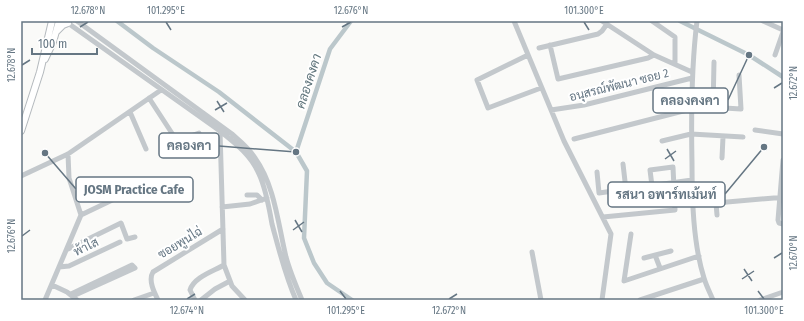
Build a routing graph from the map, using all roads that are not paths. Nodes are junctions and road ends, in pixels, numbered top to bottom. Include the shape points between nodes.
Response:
1 (52, 21) edge
2 (59, 21) edge
3 (77, 21) edge
4 (514, 21) edge
5 (602, 21) edge
6 (652, 21) edge
7 (697, 21) edge
8 (763, 21) edge
9 (66, 22) edge
10 (607, 24) junction
11 (783, 31) edge
12 (56, 33) junction
13 (550, 45) junction
14 (538, 48) dead end
15 (528, 55) junction
16 (654, 55) junction
17 (775, 55) dead end
18 (714, 62) dead end
19 (675, 64) junction
20 (40, 72) junction
21 (692, 72) junction
22 (739, 75) dead end
23 (692, 78) junction
24 (541, 88) junction
25 (161, 90) junction
26 (149, 98) junction
27 (691, 108) junction
28 (714, 108) junction
29 (551, 110) junction
30 (130, 112) junction
31 (755, 130) dead end
32 (21, 131) edge
33 (220, 131) junction
34 (199, 133) dead end
35 (691, 134) junction
36 (783, 134) edge
37 (723, 137) junction
38 (743, 137) dead end
39 (574, 139) dead end
40 (662, 141) dead end
41 (146, 148) dead end
42 (68, 154) junction
43 (722, 158) dead end
44 (783, 160) edge
45 (623, 164) dead end
46 (597, 172) dead end
47 (21, 176) edge
48 (692, 180) junction
49 (674, 182) junction
50 (782, 184) edge
51 (652, 186) junction
52 (626, 190) junction
53 (129, 192) dead end
54 (246, 195) dead end
55 (781, 198) edge
56 (264, 199) junction
57 (716, 203) junction
58 (693, 205) junction
59 (222, 208) junction
60 (81, 215) junction
61 (717, 215) dead end
62 (603, 217) junction
63 (783, 224) edge
64 (223, 229) junction
65 (631, 234) dead end
66 (135, 237) dead end
67 (120, 242) dead end
68 (68, 249) junction
69 (671, 251) dead end
70 (532, 252) dead end
71 (655, 255) junction
72 (699, 256) junction
73 (644, 258) dead end
74 (224, 265) junction
75 (60, 267) junction
76 (660, 268) junction
77 (704, 279) junction
78 (230, 282) junction
79 (96, 284) junction
80 (52, 285) junction
81 (783, 292) edge
82 (154, 293) junction
83 (73, 297) edge
84 (772, 298) edge
85 (45, 300) edge
86 (134, 300) edge
87 (158, 300) edge
88 (195, 300) edge
89 (201, 300) edge
90 (245, 300) edge
91 (296, 300) edge
92 (302, 300) edge
93 (542, 300) edge
94 (602, 300) edge
95 (640, 300) edge
96 (713, 300) edge
97 (760, 300) edge

1 - 20 main road
2 - 12 main road
3 - 92 street via 232,134 251,152 264,172 292,277
4 - 15 street
5 - 10 street
6 - 19 street via 676,37
7 - 21 street
8 - 11 street
9 - 12 main road
9 - 25 street
10 - 13 street via 598,34
10 - 16 street
11 - 17 street
12 - 20 main road
13 - 14 street
13 - 16 street via 558,78
15 - 24 street
15 - 24 street via 477,80 488,108
16 - 19 street
18 - 28 street
19 - 21 street
20 - 32 main road
21 - 23 street
22 - 28 street via 741,109
23 - 27 street
23 - 29 street, อนุสรณ์พัฒนา ซอย 2 via 584,105
24 - 29 street
25 - 26 street
25 - 33 street
26 - 30 street
26 - 34 street via 177,141
27 - 28 street
27 - 35 street
27 - 39 street
29 - 62 street
30 - 41 street
30 - 42 street
31 - 36 street
33 - 56 street via 251,160 259,173
33 - 59 street
35 - 37 street
35 - 40 street
35 - 48 street
37 - 38 street
37 - 43 street
42 - 47 street
42 - 60 street via 69,178
44 - 50 street
45 - 52 street
46 - 52 street via 599,193
48 - 49 street
48 - 58 street
49 - 51 street
49 - 51 street via 673,167 650,170
49 - 62 street via 675,210
50 - 55 street
51 - 52 street
53 - 60 street
54 - 56 street via 257,195
55 - 57 street
55 - 63 street via 778,220
56 - 59 street
56 - 91 street via 280,259
57 - 58 street
57 - 61 street
58 - 72 street
59 - 64 street
60 - 68 street
62 - 94 street via 611,239
64 - 74 street
64 - 82 street, ซอยพูนไฉ่ via 154,270 151,277
65 - 76 street via 624,281
66 - 68 street via 127,239 121,223
67 - 75 street, พ้าใส via 69,266
68 - 75 street
69 - 71 street
70 - 93 street
71 - 73 street
71 - 76 street
72 - 76 street
72 - 77 street
74 - 78 street
74 - 88 street via 191,285 190,290
75 - 80 street
77 - 95 street
77 - 96 street
78 - 89 street
78 - 90 street
79 - 79 street via 135,268 132,265
79 - 83 street
80 - 83 street
80 - 85 street
81 - 84 street
82 - 86 street
82 - 87 street, ซอยพูนไฉ่
84 - 97 street

